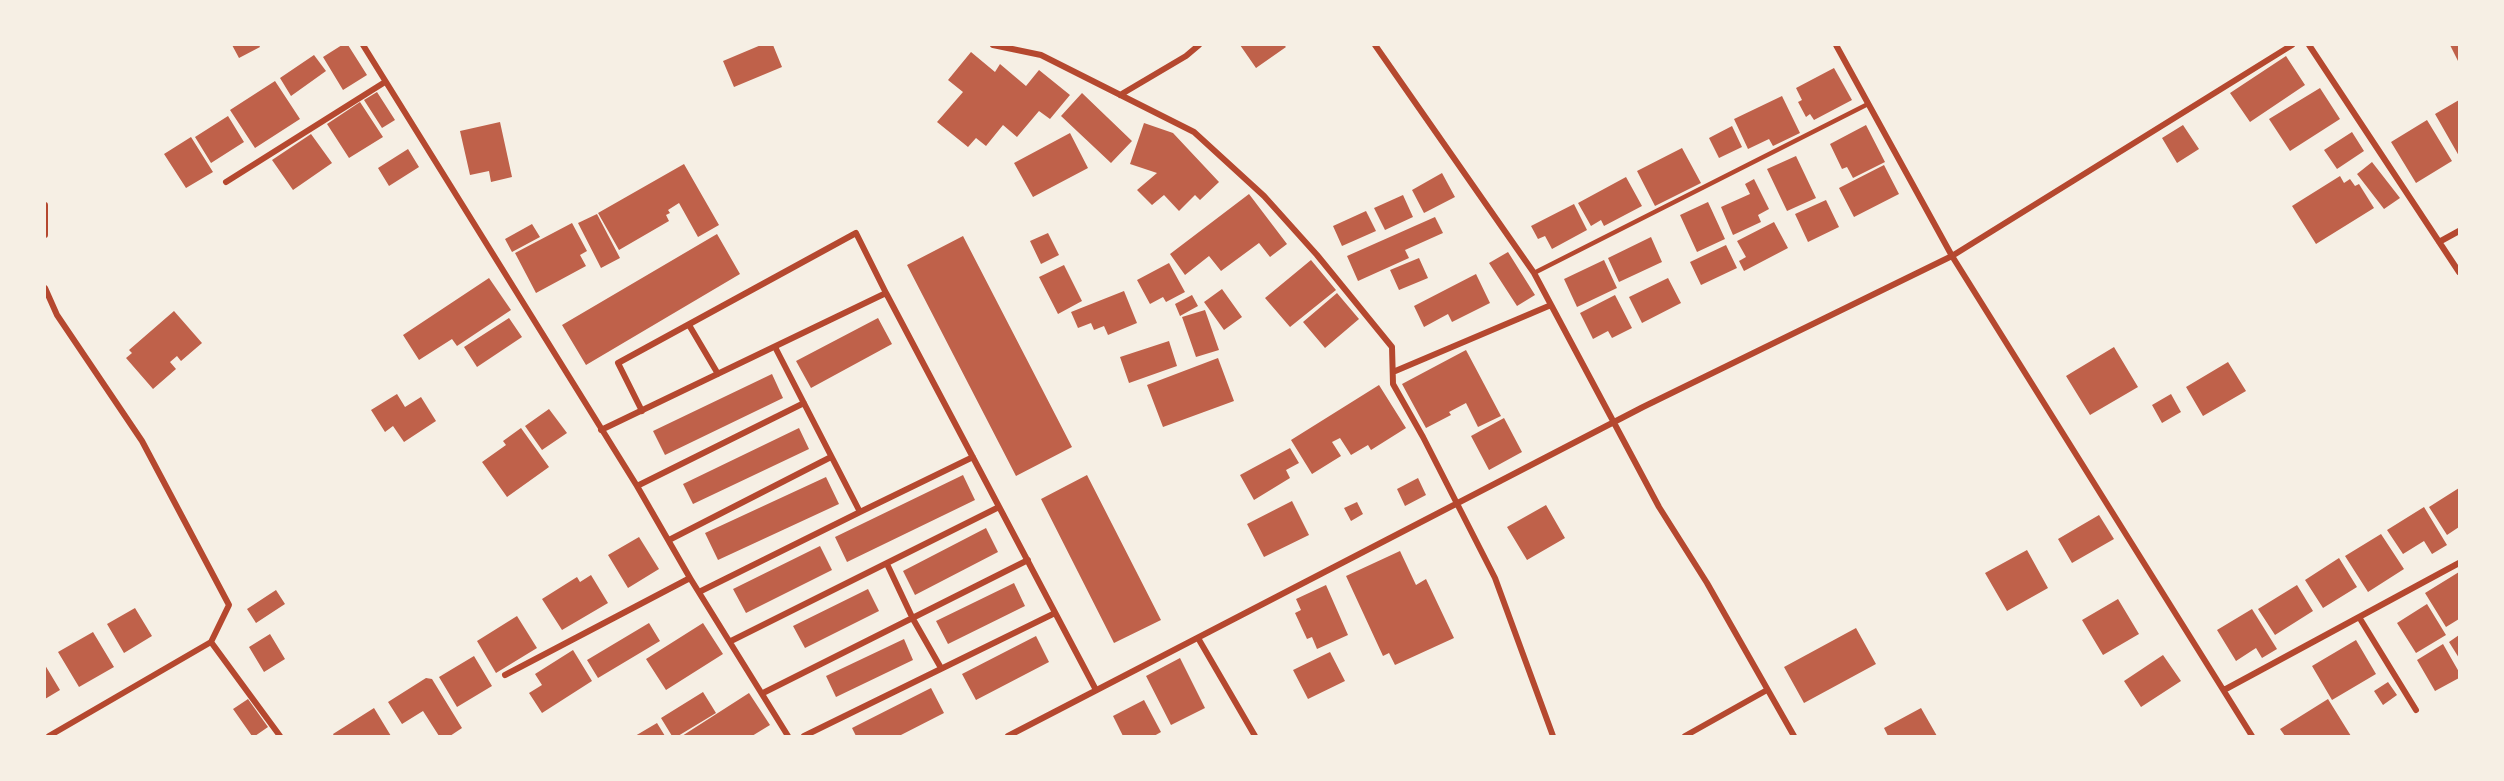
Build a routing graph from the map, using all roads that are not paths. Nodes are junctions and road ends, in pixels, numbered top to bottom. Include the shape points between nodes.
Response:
1 (363, 45) edge
2 (993, 45) edge
3 (1199, 45) edge
4 (1375, 45) edge
5 (1836, 45) edge
6 (2292, 45) edge
7 (2309, 45) edge
8 (385, 82) junction
9 (1120, 95) junction
10 (1868, 104) junction
11 (226, 182) dead end
12 (45, 205) edge
13 (2459, 231) edge
14 (45, 235) edge
15 (2439, 242) junction
16 (1952, 256) junction
17 (2459, 272) edge
18 (1534, 273) junction
19 (45, 288) edge
20 (886, 293) junction
21 (1551, 305) junction
22 (689, 325) junction
23 (775, 346) junction
24 (1393, 372) junction
25 (718, 374) junction
26 (804, 403) junction
27 (642, 411) junction
28 (1613, 424) junction
29 (601, 430) junction
30 (831, 457) junction
31 (973, 457) junction
32 (637, 486) junction
33 (1458, 504) junction
34 (999, 507) junction
35 (860, 512) junction
36 (669, 540) junction
37 (1028, 560) junction
38 (2459, 563) edge
39 (887, 564) junction
40 (690, 578) junction
41 (699, 592) junction
42 (1055, 613) junction
43 (2359, 617) junction
44 (913, 619) junction
45 (1198, 638) junction
46 (731, 641) junction
47 (211, 642) junction
48 (941, 669) junction
49 (505, 675) dead end
50 (1096, 690) junction
51 (1767, 690) junction
52 (2224, 690) junction
53 (763, 693) junction
54 (2416, 710) dead end
55 (49, 736) edge
56 (280, 736) edge
57 (789, 736) edge
58 (804, 736) edge
59 (1008, 736) edge
60 (1255, 736) edge
61 (1552, 736) edge
62 (1685, 736) edge
63 (1794, 736) edge
64 (2252, 736) edge

1 - 8 street
2 - 9 street via 1041,55
3 - 9 street
4 - 18 street
5 - 10 street
6 - 16 street
7 - 15 street
8 - 11 street
8 - 29 street
9 - 24 street via 1194,132 1264,196 1392,347
10 - 16 street
10 - 18 lane
12 - 14 street
13 - 15 street
15 - 17 street
16 - 28 street
16 - 52 street
18 - 21 street
19 - 47 street via 57,315 142,441 229,605
20 - 22 street via 856,233
20 - 23 street
20 - 31 street
21 - 24 street
21 - 28 street
22 - 25 street
22 - 27 street via 618,363
23 - 25 street
23 - 26 street
24 - 33 street via 1393,384
25 - 27 street
26 - 30 street
26 - 32 street
27 - 29 street
28 - 33 street
28 - 51 street
29 - 32 street
30 - 35 street
30 - 36 street
31 - 34 street
31 - 35 street
32 - 36 street
33 - 45 street
33 - 61 street via 1495,578
34 - 37 street
34 - 39 street
35 - 41 street
36 - 40 street
37 - 42 street
37 - 44 street
38 - 43 street
39 - 44 street
39 - 46 street
40 - 41 street
40 - 49 street
41 - 46 street
42 - 48 street
42 - 50 street
43 - 52 street
43 - 54 street
44 - 48 street
44 - 53 street
45 - 50 street
45 - 60 street
46 - 53 street
47 - 55 street
47 - 56 street
48 - 58 street
50 - 59 street
51 - 62 street
51 - 63 street
52 - 64 street
53 - 57 street

